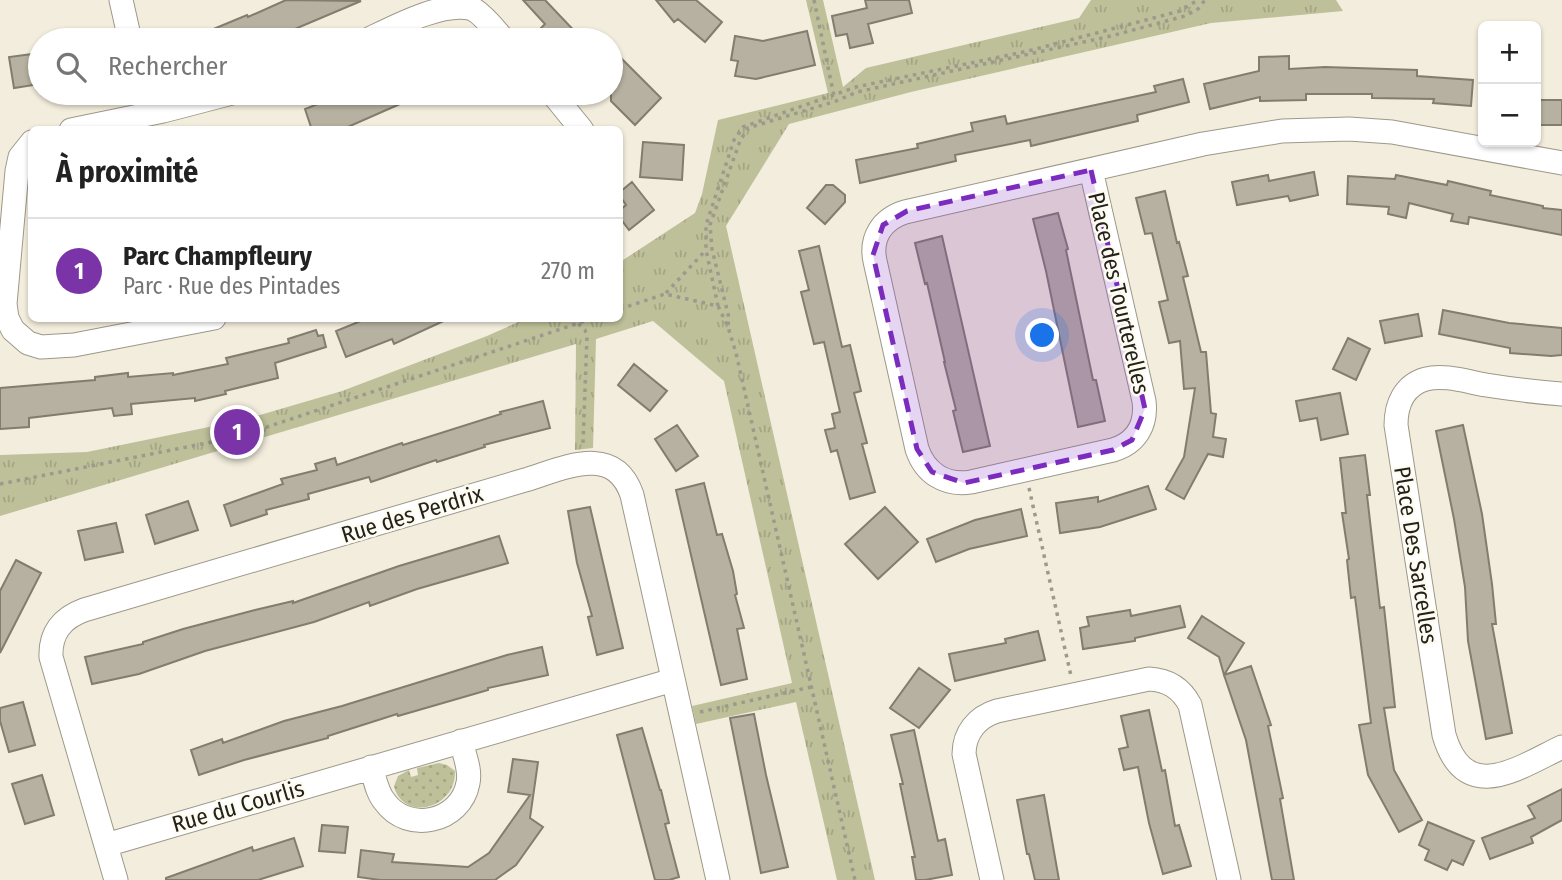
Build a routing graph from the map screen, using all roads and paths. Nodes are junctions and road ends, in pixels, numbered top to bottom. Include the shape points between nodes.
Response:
1 (121, 0) edge
2 (814, 0) edge
3 (1198, 0) edge
4 (1205, 0) edge
5 (127, 28) edge
6 (391, 28) edge
7 (493, 28) edge
8 (835, 99) junction
9 (141, 105) edge
10 (562, 105) edge
11 (82, 126) edge
12 (579, 126) edge
13 (28, 147) edge
14 (1562, 163) edge
15 (1091, 170) junction
16 (709, 249) junction
17 (665, 294) junction
18 (718, 306) junction
19 (623, 308) edge
20 (192, 322) edge
21 (583, 322) edge
22 (578, 324) junction
23 (728, 327) junction
24 (1562, 394) edge
25 (583, 447) dead end
26 (1028, 483) dead end
27 (0, 484) edge
28 (673, 680) junction
29 (1072, 681) dead end
30 (811, 687) junction
31 (694, 714) dead end
32 (461, 741) junction
33 (1562, 747) edge
34 (371, 767) junction
35 (106, 845) junction
36 (117, 880) edge
37 (718, 880) edge
38 (855, 880) edge
39 (992, 880) edge
40 (1230, 880) edge

1 - 5 street
2 - 8 path
3 - 8 path via 1180,11 1110,31 863,85
4 - 8 path via 1190,14 1150,26
6 - 7 street via 454,2 479,13
8 - 16 path via 745,131 711,220
9 - 11 street
10 - 12 street
13 - 20 street via 17,172 5,304 17,335 34,345 61,346
14 - 15 street, Place des Tourterelles via 1414,135 1327,129 1231,138
15 - 15 street, Place des Tourterelles via 905,212 887,220 876,236 874,261 917,449 927,467 943,480 971,482 1113,450 1132,440 1140,429 1144,401
16 - 17 path
16 - 18 path
16 - 23 path
17 - 18 path
17 - 19 path
18 - 23 path
21 - 22 path
22 - 25 path via 587,336
22 - 27 path via 237,437
23 - 30 path
24 - 33 street, Place Des Sarcelles via 1425,379 1402,396 1396,425 1448,749 1467,771 1496,777
26 - 29 path
28 - 32 street, Rue du Courlis
28 - 35 street, Rue des Perdrix via 632,495 623,476 593,462 524,480 84,610 63,621 53,638 51,657
28 - 37 street, Rue des Perdrix
30 - 31 path
30 - 38 path
32 - 34 street, Rue du Courlis
32 - 34 street via 468,770 466,792 453,810 435,819 414,821 395,813 381,797
34 - 35 street, Rue du Courlis
35 - 36 street, Rue des Perdrix
39 - 40 street via 965,760 965,741 975,724 997,711 1149,679 1174,685 1190,705

